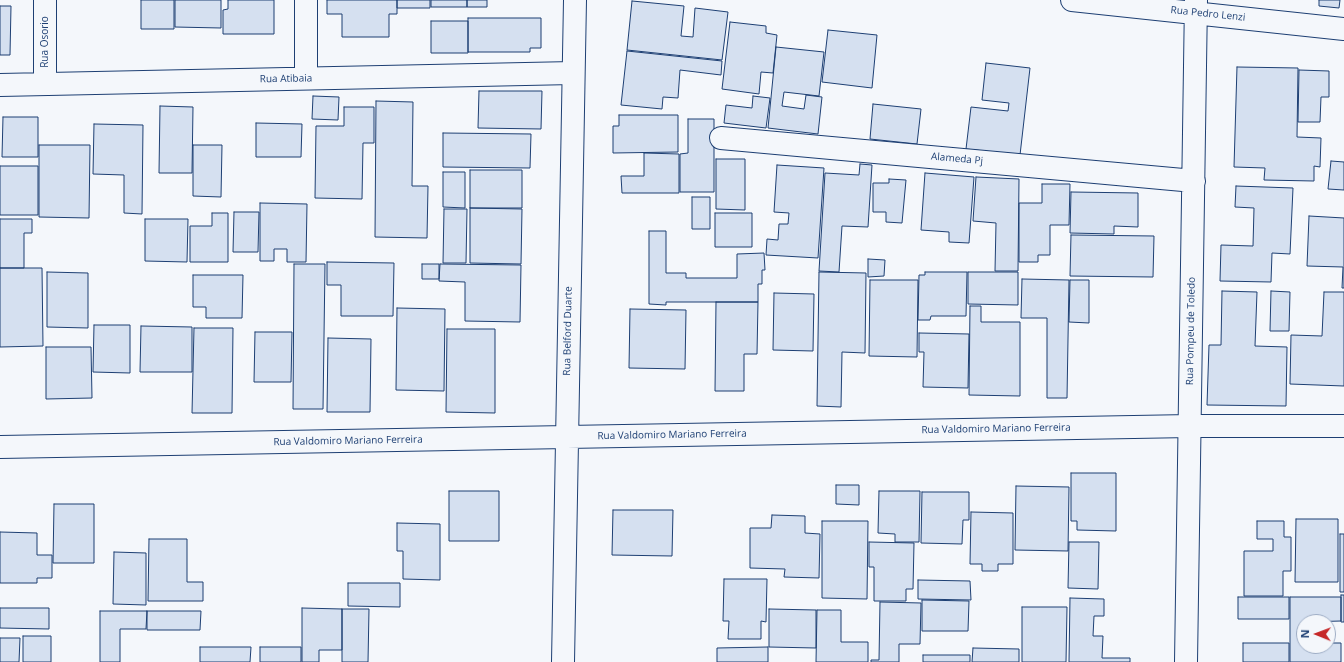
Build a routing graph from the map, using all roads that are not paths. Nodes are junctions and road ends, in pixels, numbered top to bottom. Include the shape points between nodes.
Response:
1 (45, 0) edge
2 (306, 0) edge
3 (575, 0) edge
4 (1072, 0) edge
5 (1196, 6) edge
6 (1344, 29) edge
7 (573, 73) junction
8 (306, 78) junction
9 (44, 84) junction
10 (0, 85) edge
11 (720, 138) dead end
12 (1194, 181) junction
13 (1190, 426) junction
14 (1344, 426) edge
15 (566, 437) junction
16 (0, 447) edge
17 (563, 662) edge
18 (1186, 662) edge

1 - 9 street, Rua Osorio
2 - 8 street
3 - 7 street, Rua Belford Duarte
4 - 5 street, Rua Pedro Lenzi
5 - 6 street, Rua Pedro Lenzi
5 - 12 street, Rua Pompeu de Toledo
7 - 8 street, Rua Atibaia
7 - 15 street, Rua Belford Duarte
8 - 9 street, Rua Atibaia
9 - 10 street, Rua Atibaia
11 - 12 street, Alameda Pj
12 - 13 street, Rua Pompeu de Toledo
13 - 14 street, Rua Valdomiro Mariano Ferreira
13 - 15 street, Rua Valdomiro Mariano Ferreira
13 - 18 street, Rua Pompeu de Toledo
15 - 16 street, Rua Valdomiro Mariano Ferreira
15 - 17 street, Rua Belford Duarte

